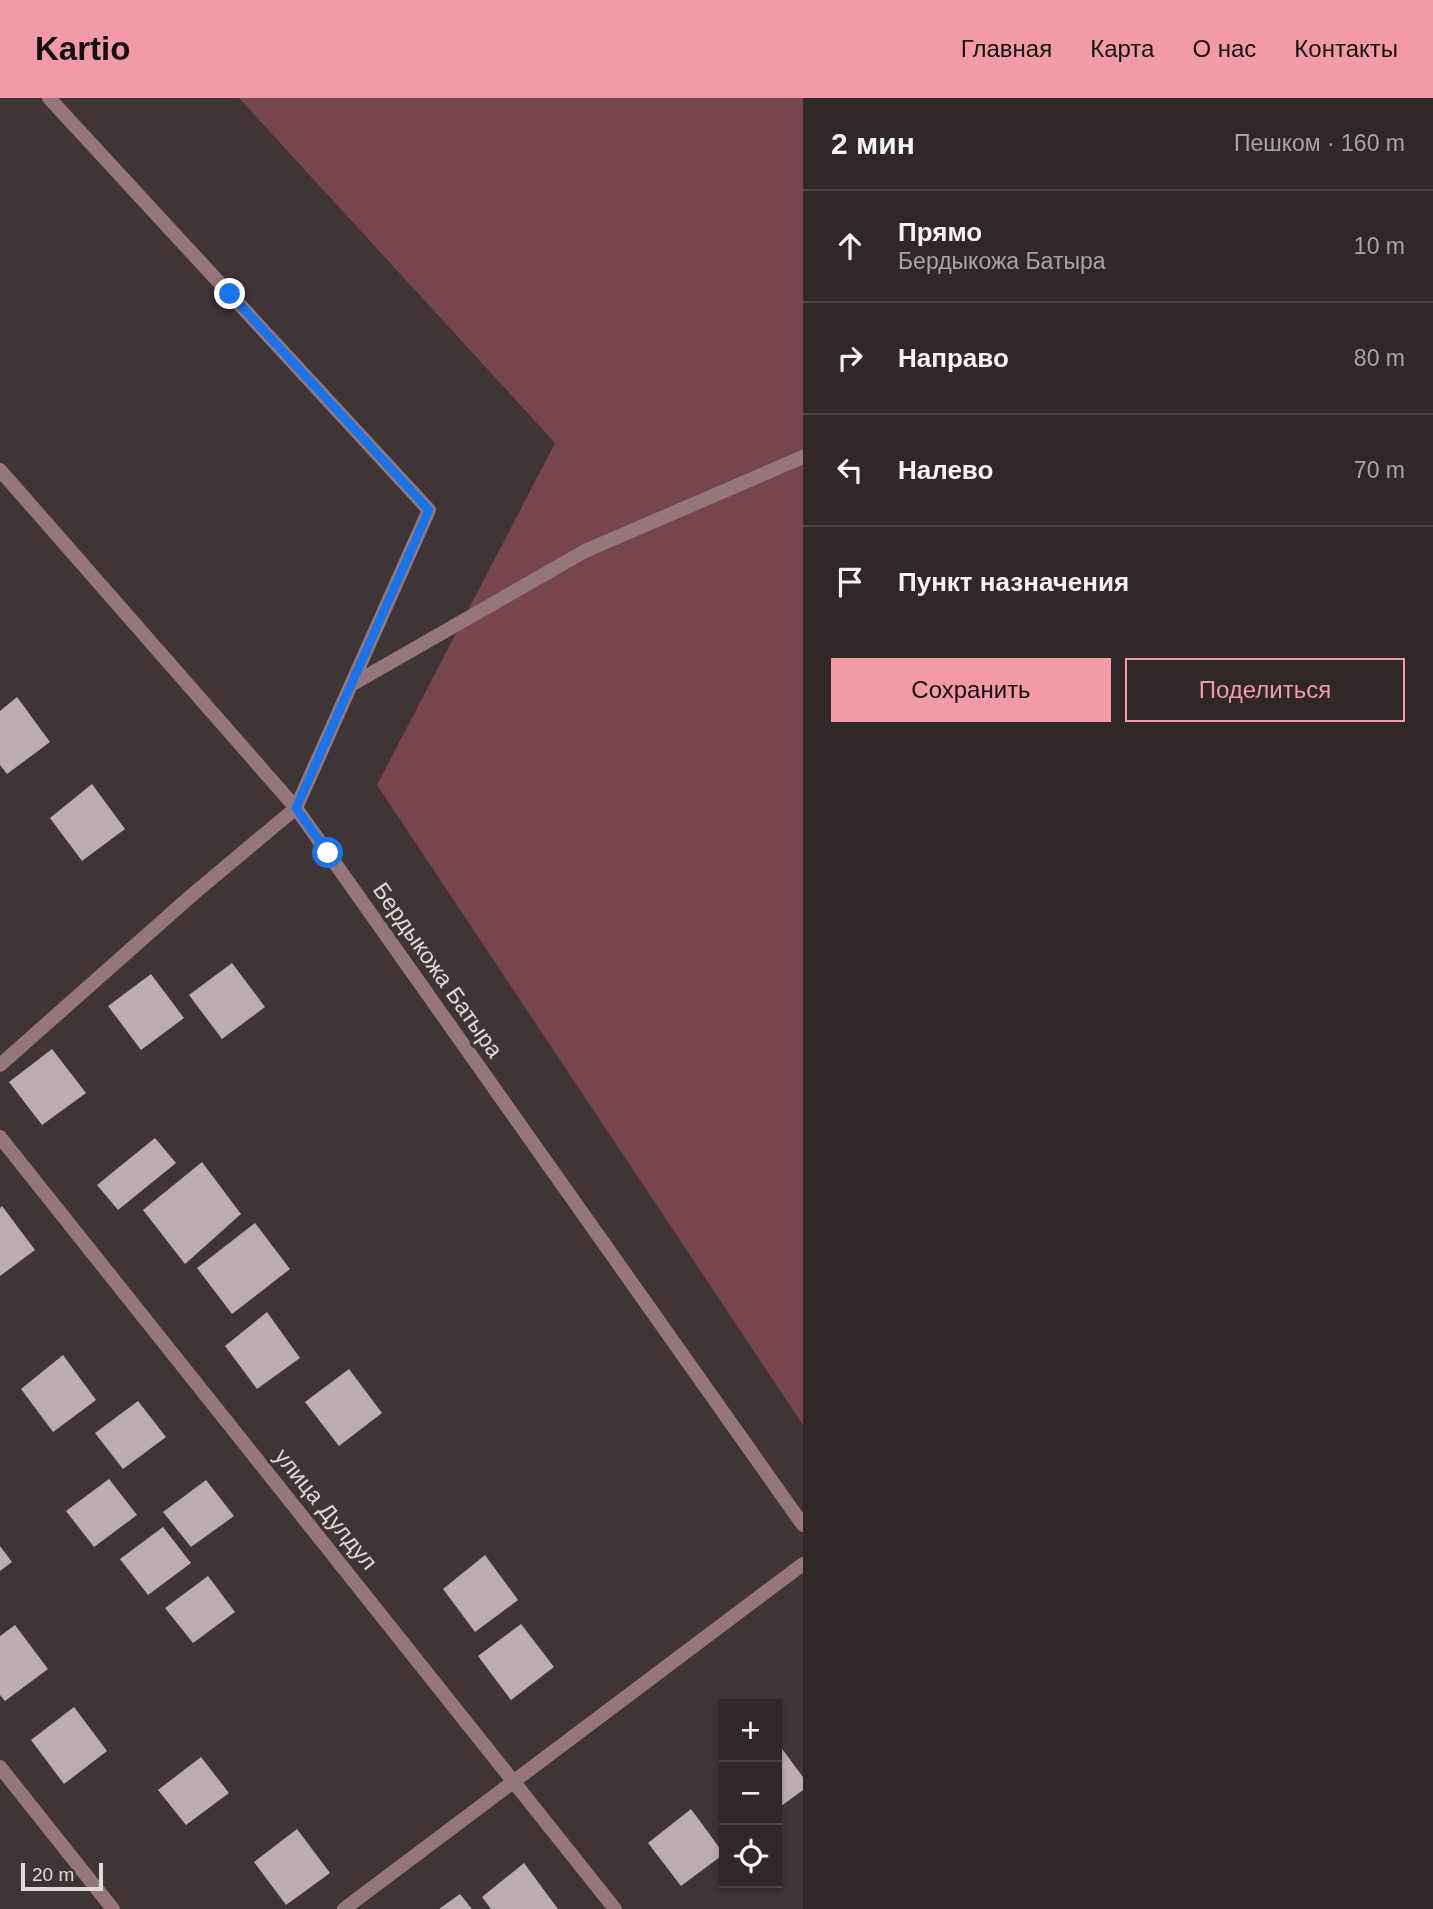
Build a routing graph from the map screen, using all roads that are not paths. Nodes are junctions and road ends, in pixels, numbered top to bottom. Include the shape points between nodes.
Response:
1 (49, 98) edge
2 (803, 457) edge
3 (0, 470) edge
4 (351, 685) junction
5 (296, 808) junction
6 (0, 1065) edge
7 (0, 1138) edge
8 (803, 1525) edge
9 (803, 1564) edge
10 (0, 1767) edge
11 (513, 1779) junction
12 (113, 1909) edge
13 (344, 1909) edge
14 (615, 1909) edge

1 - 4 street via 429,510
2 - 4 street via 584,551
3 - 5 street, Бердыкожа Батыра
4 - 5 street
5 - 6 street
5 - 8 street, Бердыкожа Батыра
7 - 11 street, улица Дулдул
9 - 11 street
10 - 12 street
11 - 13 street
11 - 14 street, улица Дулдул

